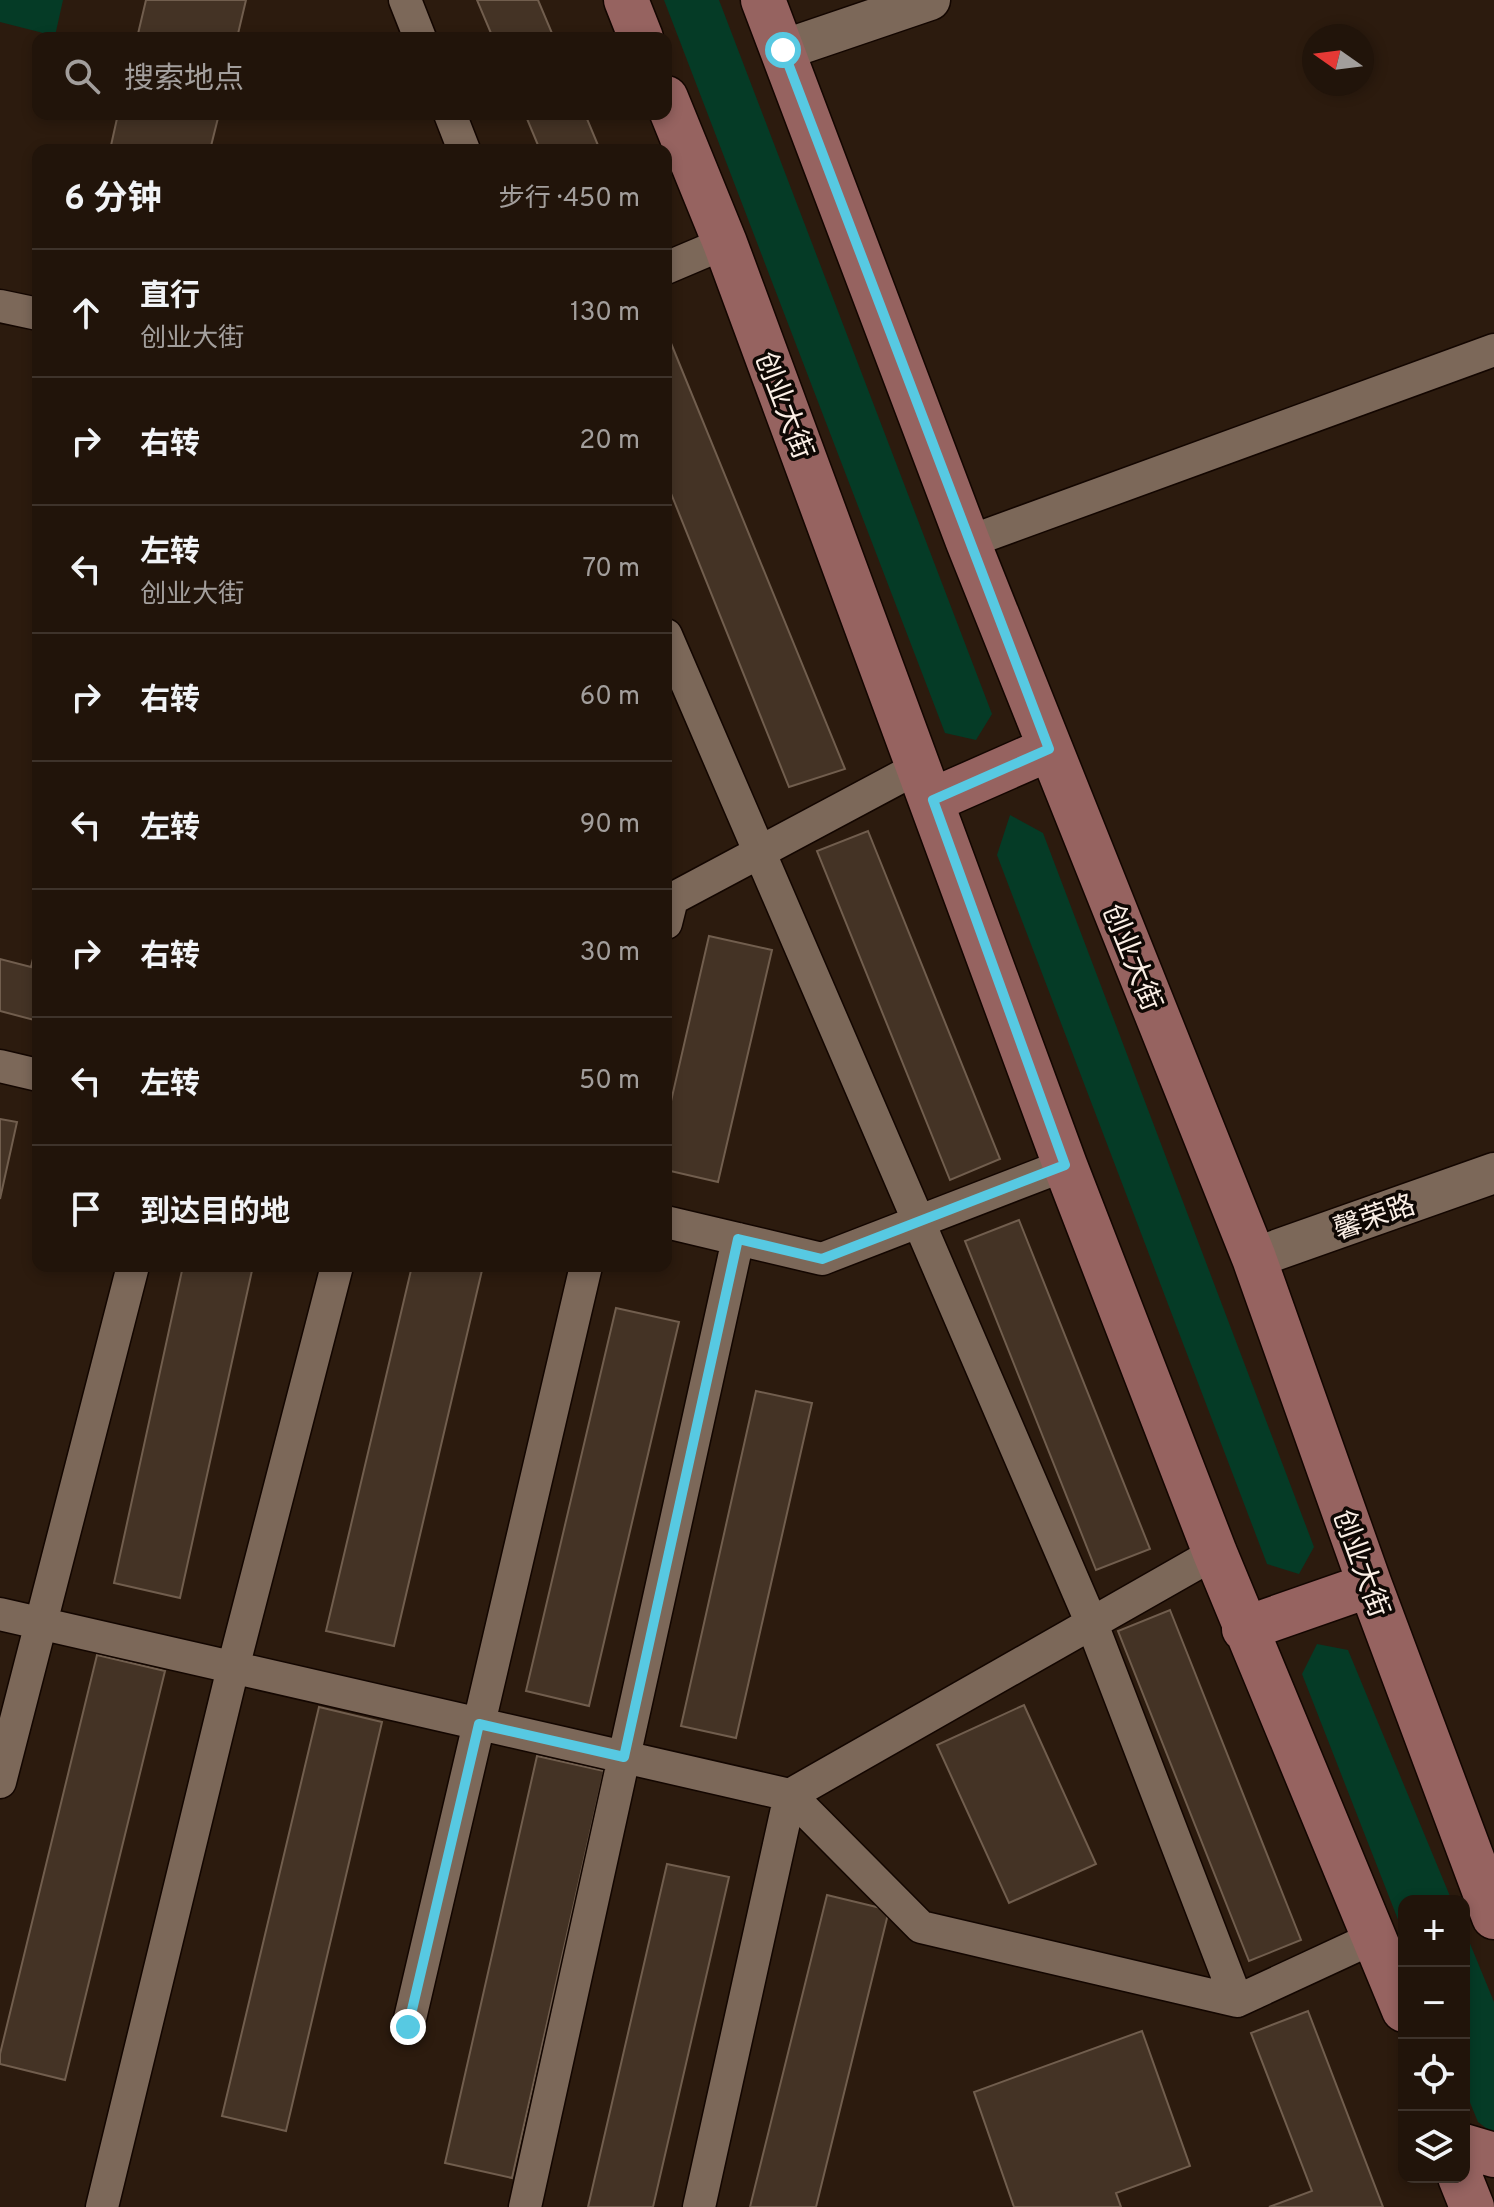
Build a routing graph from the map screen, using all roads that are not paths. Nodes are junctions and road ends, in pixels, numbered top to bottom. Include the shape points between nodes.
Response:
1 (405, 0) edge
2 (626, 0) edge
3 (763, 0) edge
4 (930, 0) edge
5 (418, 32) edge
6 (639, 32) edge
7 (783, 50) junction
8 (672, 113) edge
9 (452, 120) edge
10 (462, 144) edge
11 (725, 243) junction
12 (672, 265) edge
13 (0, 306) edge
14 (32, 313) edge
15 (1494, 350) edge
16 (968, 542) junction
17 (672, 649) edge
18 (1049, 749) junction
19 (927, 783) junction
20 (760, 852) junction
21 (672, 899) edge
22 (0, 1066) edge
23 (32, 1074) edge
24 (1065, 1165) junction
25 (1494, 1173) edge
26 (919, 1221) junction
27 (672, 1223) edge
28 (738, 1239) junction
29 (1254, 1258) junction
30 (131, 1272) edge
31 (335, 1272) edge
32 (585, 1272) edge
33 (1215, 1553) junction
34 (1370, 1585) junction
35 (0, 1614) edge
36 (40, 1624) junction
37 (1092, 1624) junction
38 (1244, 1629) junction
39 (233, 1668) junction
40 (479, 1724) junction
41 (624, 1757) junction
42 (0, 1782) edge
43 (790, 1795) junction
44 (1494, 1917) edge
45 (1375, 1937) junction
46 (1398, 1995) edge
47 (1237, 2001) junction
48 (408, 2027) dead end
49 (1470, 2148) edge
50 (1494, 2155) edge
51 (1462, 2183) edge
52 (102, 2207) edge
53 (525, 2207) edge
54 (699, 2207) edge
55 (1472, 2207) edge

1 - 5 street
2 - 6 main road
3 - 7 main road, 创业大街
4 - 7 street
7 - 16 main road, 创业大街
8 - 11 main road, 创业大街
9 - 10 street
11 - 12 street
11 - 19 main road, 创业大街
13 - 14 street
15 - 16 street
16 - 18 main road, 创业大街
17 - 20 street
18 - 19 main road
18 - 29 main road, 创业大街
19 - 20 street
19 - 24 main road, 创业大街
20 - 21 street
20 - 26 street
22 - 23 street
24 - 26 street
24 - 33 main road, 创业大街
25 - 29 street, 馨荣路
26 - 28 street via 822,1259
26 - 37 street
27 - 28 street
28 - 41 street
29 - 34 main road, 创业大街
30 - 36 street
31 - 39 street
32 - 40 street
33 - 37 street
33 - 38 main road, 创业大街
34 - 38 main road
34 - 44 main road, 创业大街
35 - 36 street
36 - 39 street
36 - 42 street
37 - 43 street
37 - 47 street
38 - 45 main road, 创业大街
39 - 40 street
39 - 52 street
40 - 41 street
40 - 48 street
41 - 43 street
41 - 53 street
43 - 47 street via 921,1927
43 - 54 street
45 - 46 main road, 创业大街
45 - 47 street
49 - 50 main road
51 - 55 main road

